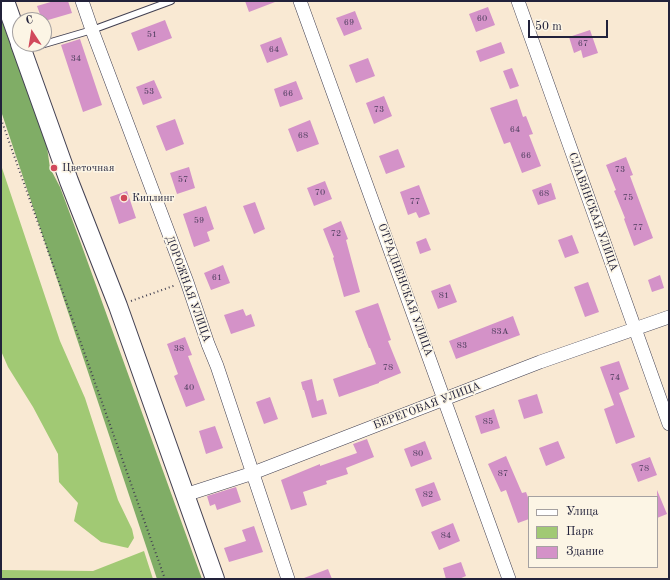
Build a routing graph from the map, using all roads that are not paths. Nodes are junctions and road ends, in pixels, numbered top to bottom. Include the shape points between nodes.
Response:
1 (5, 1) edge
2 (82, 1) edge
3 (171, 1) edge
4 (300, 1) edge
5 (518, 1) edge
6 (12, 21) edge
7 (92, 30) junction
8 (52, 39) edge
9 (23, 52) edge
10 (669, 317) edge
11 (635, 329) junction
12 (444, 399) junction
13 (669, 424) edge
14 (253, 473) junction
15 (185, 495) junction
16 (215, 579) edge
17 (288, 579) edge
18 (509, 579) edge

1 - 6 street
2 - 7 street, ДОРОЖНАЯ УЛИЦА
3 - 7 lane
4 - 12 street, ОТРАДНЕНСКАЯ УЛИЦА
5 - 11 street, СЛАВЯНСКАЯ УЛИЦА
7 - 8 lane
7 - 14 street, ДОРОЖНАЯ УЛИЦА via 218,366
9 - 15 street
10 - 11 street, БЕРЕГОВАЯ УЛИЦА
11 - 12 street, БЕРЕГОВАЯ УЛИЦА
11 - 13 street, СЛАВЯНСКАЯ УЛИЦА
12 - 14 street, БЕРЕГОВАЯ УЛИЦА
12 - 18 street, ОТРАДНЕНСКАЯ УЛИЦА
14 - 15 street, БЕРЕГОВАЯ УЛИЦА
14 - 17 street, ДОРОЖНАЯ УЛИЦА
15 - 16 street

